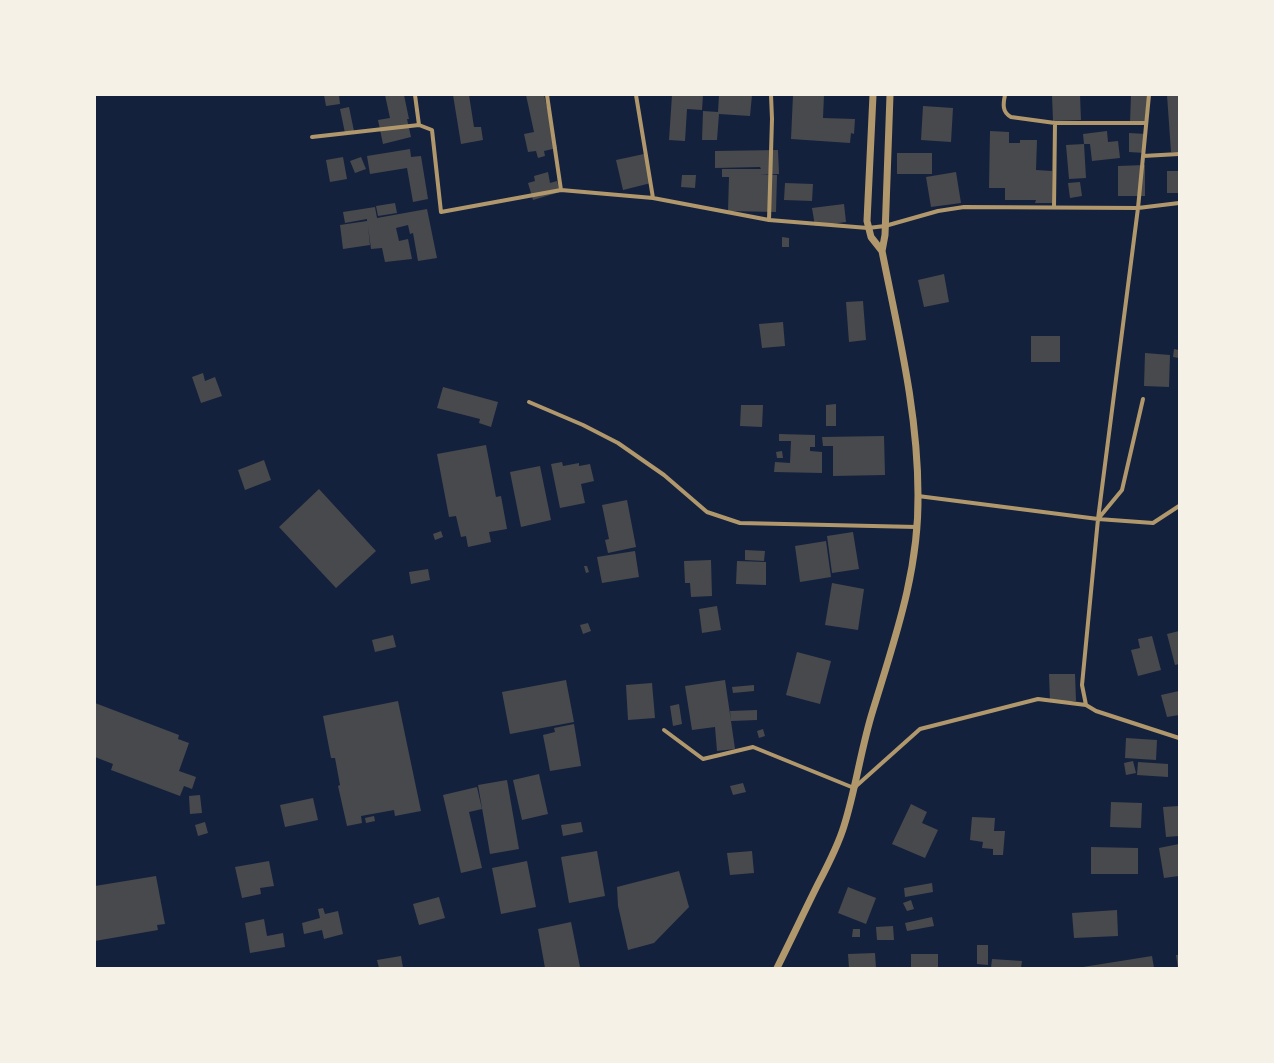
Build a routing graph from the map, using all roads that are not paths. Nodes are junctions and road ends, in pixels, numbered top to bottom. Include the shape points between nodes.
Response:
1 (415, 95) edge
2 (547, 95) edge
3 (636, 95) edge
4 (771, 95) edge
5 (873, 95) edge
6 (890, 95) edge
7 (1005, 95) edge
8 (1149, 95) edge
9 (1055, 123) junction
10 (1146, 123) junction
11 (419, 125) junction
12 (312, 137) dead end
13 (1179, 154) edge
14 (1143, 156) junction
15 (561, 190) junction
16 (653, 198) junction
17 (1179, 203) edge
18 (1054, 207) junction
19 (1138, 208) junction
20 (769, 220) junction
21 (885, 226) junction
22 (868, 228) junction
23 (882, 251) junction
24 (1144, 399) dead end
25 (529, 402) dead end
26 (918, 496) junction
27 (1179, 506) edge
28 (1098, 519) junction
29 (918, 527) junction
30 (1086, 705) junction
31 (664, 730) dead end
32 (1179, 738) edge
33 (854, 788) junction
34 (777, 968) edge

1 - 11 street
2 - 15 street
3 - 16 street
4 - 20 street
5 - 22 street
6 - 21 street
7 - 9 street via 1005,111 1011,117
8 - 10 street
9 - 10 street
9 - 18 street
10 - 14 street
11 - 12 street
11 - 15 street via 432,130 441,212
13 - 14 street
14 - 19 street
15 - 16 street
16 - 20 street
17 - 19 street
18 - 19 street
18 - 21 street via 964,207 938,211
19 - 28 street
20 - 22 street
21 - 22 street
21 - 23 street
22 - 23 street via 871,237
23 - 26 street via 912,410
24 - 28 street via 1122,490
25 - 29 street via 618,443 664,475 707,512 740,523
26 - 28 street
26 - 29 street
27 - 28 street via 1153,523
28 - 30 street via 1082,686
29 - 33 street via 902,617 866,735
30 - 32 street via 1096,711
30 - 33 street via 1038,698 920,729
31 - 33 street via 703,759 753,747
33 - 34 street via 838,844

